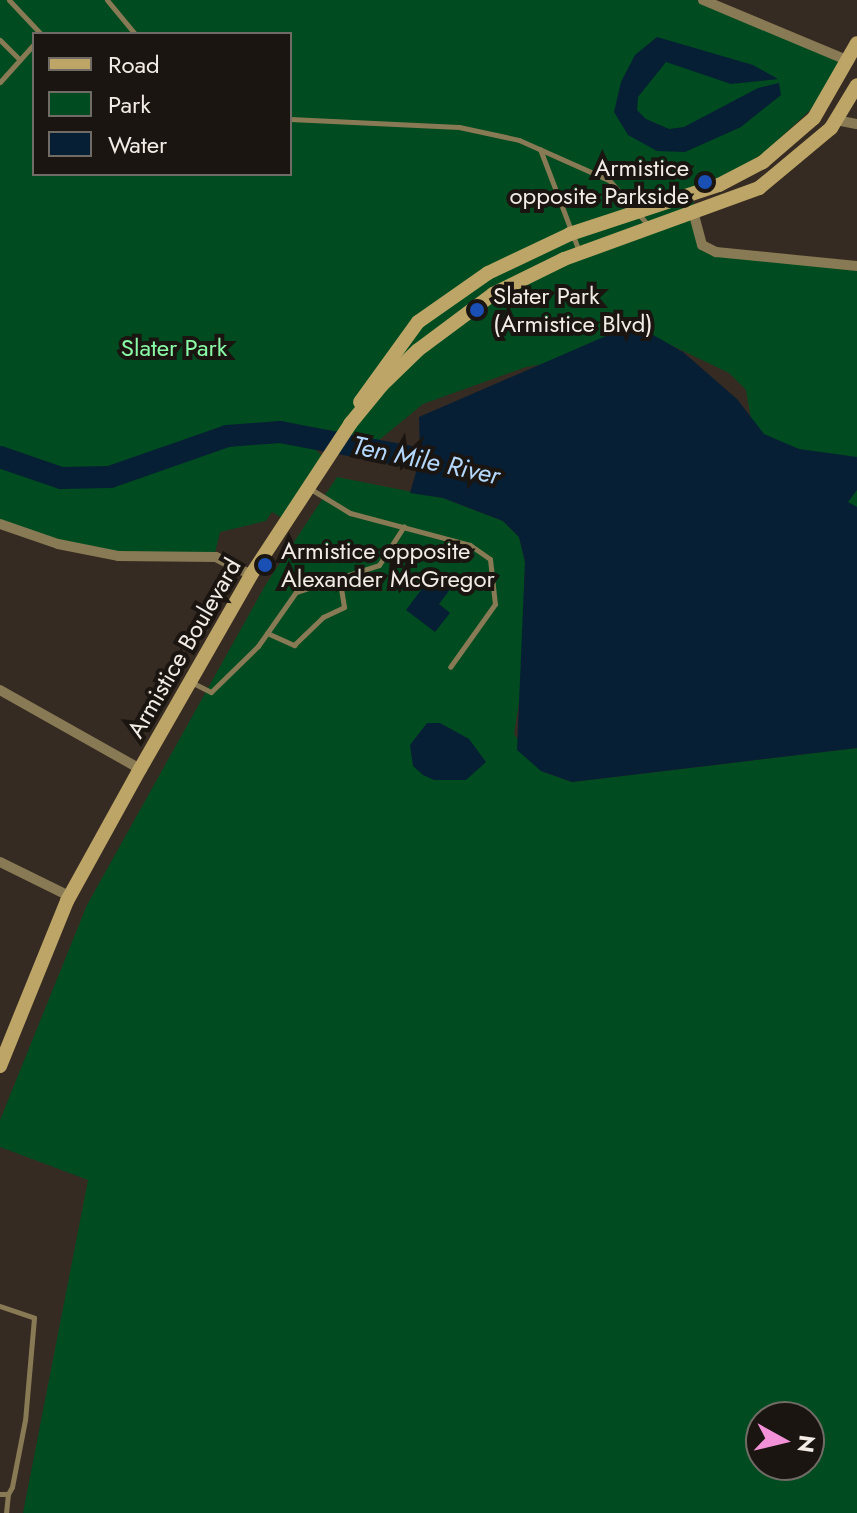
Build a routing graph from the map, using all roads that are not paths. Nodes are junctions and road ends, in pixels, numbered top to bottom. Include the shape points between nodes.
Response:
1 (9, 0) edge
2 (107, 0) edge
3 (703, 0) edge
4 (39, 32) edge
5 (133, 32) edge
6 (0, 40) edge
7 (857, 43) edge
8 (32, 46) edge
9 (20, 60) junction
10 (849, 61) junction
11 (0, 82) edge
12 (857, 85) edge
13 (292, 119) edge
14 (836, 120) junction
15 (857, 124) edge
16 (540, 148) junction
17 (639, 211) junction
18 (694, 215) junction
19 (651, 229) junction
20 (570, 234) junction
21 (580, 254) junction
22 (857, 266) edge
23 (350, 424) junction
24 (308, 487) junction
25 (0, 524) edge
26 (404, 526) junction
27 (251, 575) junction
28 (339, 576) junction
29 (267, 633) junction
30 (450, 667) dead end
31 (190, 682) junction
32 (0, 690) edge
33 (140, 769) junction
34 (0, 862) edge
35 (68, 898) junction
36 (6, 1033) edge
37 (0, 1066) edge
38 (0, 1306) edge
39 (0, 1494) edge
40 (8, 1494) junction
41 (6, 1513) edge

1 - 4 lane
2 - 5 lane
3 - 10 street
6 - 9 lane
7 - 10 main road, Armistice Boulevard
8 - 9 lane
9 - 11 lane
10 - 17 main road, Armistice Boulevard via 814,118 763,162 719,185
12 - 14 main road, Armistice Boulevard
13 - 16 lane via 471,128
14 - 15 street
14 - 18 main road, Armistice Boulevard via 759,188
16 - 17 lane via 609,180
16 - 20 lane
17 - 19 lane
17 - 20 main road, Armistice Boulevard
18 - 19 main road, Armistice Boulevard
18 - 22 street via 702,245 716,252
19 - 21 main road, Armistice Boulevard
20 - 21 lane
20 - 23 main road, Armistice Boulevard via 498,267 418,322 375,375
21 - 23 main road, Armistice Boulevard via 465,312 397,369
23 - 24 main road, Armistice Boulevard
24 - 26 lane via 350,513
24 - 27 main road, Armistice Boulevard
25 - 27 street via 58,544 118,556 216,557
26 - 28 lane via 379,565
26 - 30 lane via 483,551 495,570 492,611
27 - 31 main road, Armistice Boulevard
28 - 29 lane via 296,592
28 - 29 lane via 344,607 323,617 294,645
29 - 31 lane via 211,692
31 - 33 main road, Armistice Boulevard
32 - 33 street
33 - 35 main road, Armistice Boulevard
34 - 35 street
35 - 36 main road, Armistice Boulevard
36 - 37 main road, Armistice Boulevard
38 - 40 lane via 34,1318 25,1420
39 - 40 lane
40 - 41 lane

